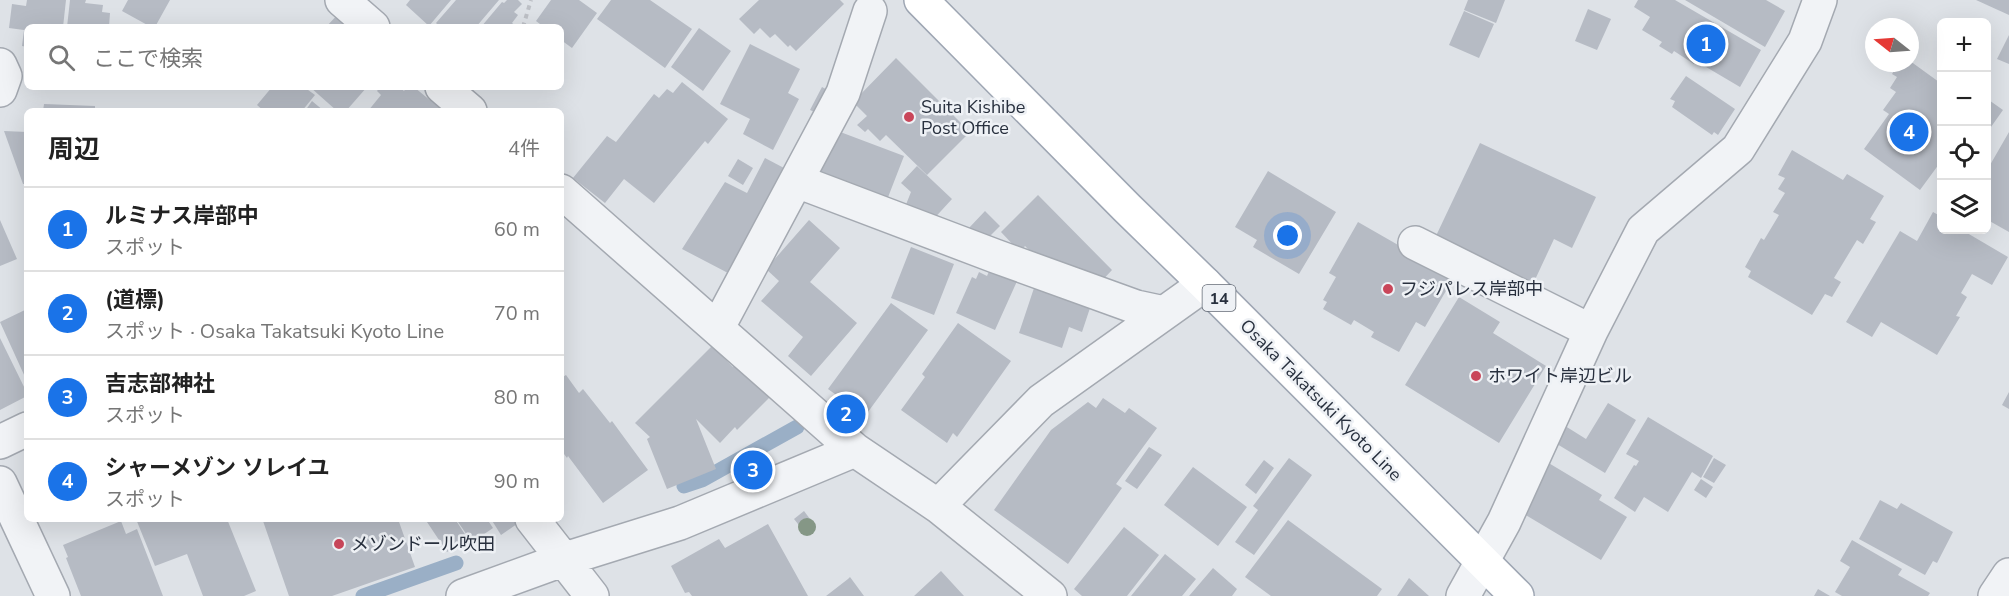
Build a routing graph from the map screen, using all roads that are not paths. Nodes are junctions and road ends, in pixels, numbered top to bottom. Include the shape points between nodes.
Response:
1 (342, 0) edge
2 (921, 0) edge
3 (1820, 0) edge
4 (870, 11) dead end
5 (370, 24) edge
6 (0, 65) edge
7 (0, 90) edge
8 (446, 90) edge
9 (466, 108) edge
10 (797, 181) junction
11 (564, 193) edge
12 (1415, 243) dead end
13 (1205, 284) junction
14 (1164, 313) junction
15 (718, 327) junction
16 (1591, 331) junction
17 (24, 430) edge
18 (0, 442) edge
19 (855, 450) junction
20 (0, 483) edge
21 (938, 506) junction
22 (534, 522) edge
23 (562, 560) junction
24 (1482, 562) junction
25 (2009, 575) edge
26 (53, 596) edge
27 (463, 596) edge
28 (592, 596) edge
29 (1050, 596) edge
30 (1463, 596) edge
31 (1517, 596) edge
32 (1995, 596) edge

1 - 5 street
2 - 13 main road, Osaka Takatsuki Kyoto Line / 14
3 - 16 street via 1805,41 1738,149 1643,230
4 - 10 street via 843,93
6 - 7 street via 5,76
8 - 9 street
10 - 14 street via 994,256 1136,307
10 - 15 street
11 - 15 street
12 - 16 street
13 - 14 street
13 - 24 main road, Osaka Takatsuki Kyoto Line / 14
14 - 21 street via 1041,401
15 - 19 street
16 - 24 street
17 - 18 street
19 - 21 street
19 - 23 street via 680,523
20 - 26 street
21 - 29 street
22 - 23 street
23 - 27 street
23 - 28 street
24 - 30 street
24 - 31 main road, Osaka Takatsuki Kyoto Line / 14
25 - 32 street

